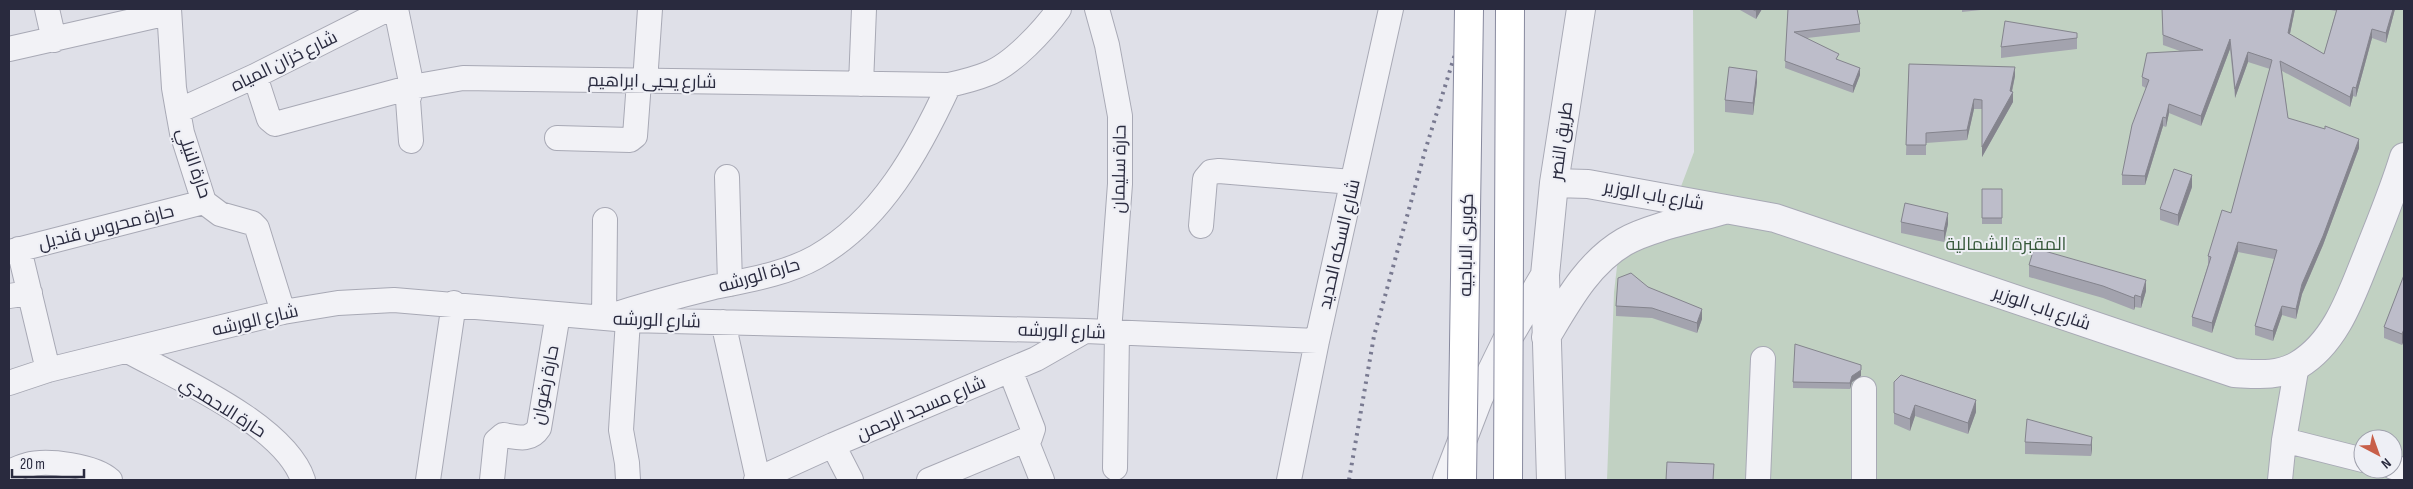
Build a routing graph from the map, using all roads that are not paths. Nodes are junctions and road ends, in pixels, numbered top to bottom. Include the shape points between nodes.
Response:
1 (47, 9) edge
2 (388, 9) edge
3 (396, 9) edge
4 (650, 9) edge
5 (864, 9) edge
6 (1059, 9) edge
7 (1097, 9) edge
8 (1391, 9) edge
9 (1468, 9) edge
10 (1510, 9) edge
11 (1580, 9) edge
12 (169, 11) edge
13 (130, 15) edge
14 (54, 40) junction
15 (9, 49) edge
16 (255, 76) junction
17 (642, 82) junction
18 (861, 84) junction
19 (949, 85) junction
20 (412, 87) junction
21 (178, 112) junction
22 (557, 138) dead end
23 (411, 141) dead end
24 (2404, 156) edge
25 (727, 177) dead end
26 (1352, 182) junction
27 (1554, 182) junction
28 (204, 202) junction
29 (1729, 208) junction
30 (605, 220) dead end
31 (1201, 226) dead end
32 (14, 250) edge
33 (1545, 275) junction
34 (730, 284) junction
35 (19, 295) edge
36 (454, 303) junction
37 (283, 312) junction
38 (558, 314) junction
39 (604, 318) junction
40 (628, 320) junction
41 (723, 322) junction
42 (1084, 331) junction
43 (1113, 332) junction
44 (1546, 337) junction
45 (1317, 340) junction
46 (128, 351) junction
47 (1762, 359) dead end
48 (2297, 366) junction
49 (48, 370) junction
50 (1010, 370) junction
51 (9, 384) edge
52 (1864, 389) dead end
53 (1026, 440) junction
54 (2284, 440) junction
55 (833, 445) junction
56 (2353, 457) edge
57 (1115, 468) dead end
58 (9, 472) edge
59 (110, 480) edge
60 (303, 480) edge
61 (428, 480) edge
62 (492, 480) edge
63 (628, 480) edge
64 (757, 480) edge
65 (851, 480) edge
66 (929, 480) edge
67 (1042, 480) edge
68 (1289, 480) edge
69 (1447, 480) edge
70 (1462, 480) edge
71 (1508, 480) edge
72 (1551, 480) edge
73 (1758, 480) edge
74 (1864, 480) edge
75 (2280, 480) edge

1 - 14 street
2 - 16 street, شارع خزان المياه
3 - 20 street
4 - 17 street
5 - 18 street
6 - 19 street, شارع يحيى ابراهيم via 1023,50 989,74
7 - 43 street, حارة سليمان via 1120,116
8 - 26 street, شارع السكه الحديد
9 - 70 highway, كوبرى الاباجيه, bridge
10 - 71 highway, bridge
11 - 27 street, طريق النصر
12 - 13 street
12 - 21 street, حارة النيلي
13 - 14 street
14 - 15 street
16 - 20 street, شارع يحيى ابراهيم via 269,120 275,124
16 - 21 street, شارع خزان المياه
17 - 18 street, شارع يحيى ابراهيم
17 - 20 street, شارع يحيى ابراهيم via 463,78
17 - 22 street via 635,136 630,140
18 - 19 street, شارع يحيى ابراهيم
19 - 34 street, حارة الورشه via 905,168 866,218 844,238 815,258
20 - 23 street via 408,100
21 - 28 street, حارة النيلي
24 - 48 street, شارع باب الوزير via 2394,191 2344,312 2325,342
25 - 34 street
26 - 31 street via 1211,172 1205,179
26 - 45 street, شارع السكه الحديد
27 - 29 street, شارع باب الوزير via 1588,184
27 - 33 street, طريق النصر
28 - 32 street, حارة محروس قنديل
28 - 37 street, حارة النيلي via 220,214 255,224
29 - 44 street via 1624,242 1589,272
29 - 48 street, شارع باب الوزير via 1775,218 2234,372 2266,375
30 - 39 street
32 - 35 street
33 - 44 street, طريق النصر
33 - 69 street, طريق النصر via 1508,338
34 - 39 street, حارة الورشه via 659,300
35 - 49 street
36 - 37 street, شارع الورشه via 394,300 338,303
36 - 38 street, شارع الورشه
36 - 61 street
37 - 46 street, شارع الورشه
38 - 39 street, شارع الورشه
38 - 62 street, حارة رضوان via 539,428 530,437 503,435 496,440
39 - 40 street, شارع الورشه
40 - 41 street, شارع الورشه
40 - 63 street via 621,430
41 - 42 street, شارع الورشه
41 - 64 street
42 - 43 street, شارع الورشه
42 - 50 street, شارع مسجد الرحمن
43 - 45 street, شارع الورشه
43 - 57 street, حارة سليمان
44 - 72 street, طريق النصر
45 - 68 street, شارع السكه الحديد
46 - 49 street, شارع الورشه
46 - 60 street, حارة الاحمدي via 207,394 270,434 288,454
47 - 73 street
48 - 54 street
49 - 51 street, شارع الورشه
50 - 53 street via 1033,429
50 - 55 street, شارع مسجد الرحمن
52 - 74 street
53 - 66 street
53 - 67 street
54 - 56 street
54 - 75 street
55 - 64 street, شارع مسجد الرحمن
55 - 65 street
58 - 59 street via 28,464 51,462 95,471

